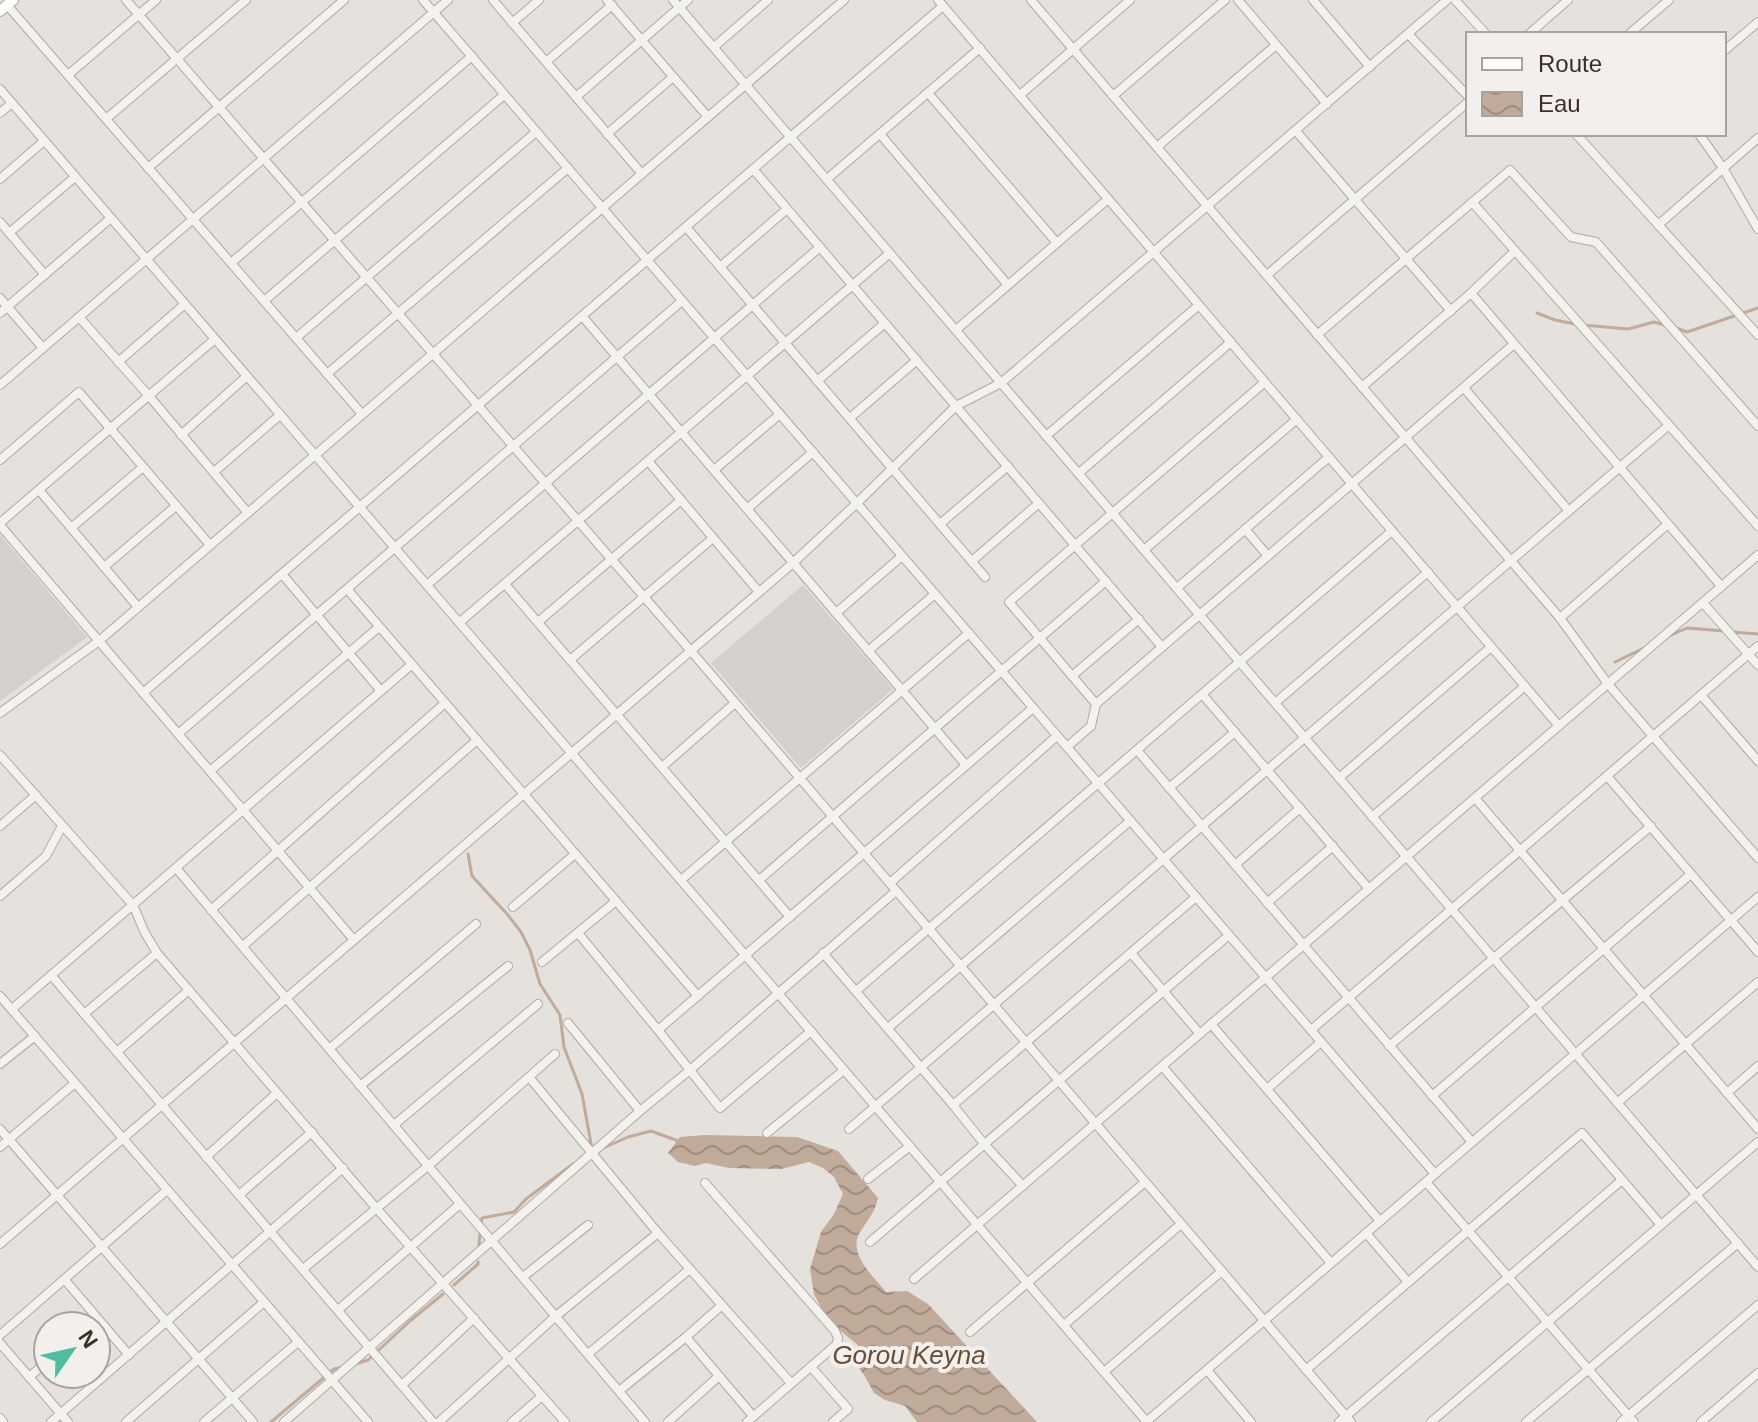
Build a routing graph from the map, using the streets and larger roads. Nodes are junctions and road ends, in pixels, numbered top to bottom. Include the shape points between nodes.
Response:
1 (126, 0) edge
2 (156, 0) edge
3 (246, 0) edge
4 (344, 0) edge
5 (423, 0) edge
6 (448, 0) edge
7 (493, 0) edge
8 (539, 0) edge
9 (688, 0) edge
10 (768, 0) edge
11 (844, 0) edge
12 (1031, 0) edge
13 (1130, 0) edge
14 (1225, 0) edge
15 (1238, 0) edge
16 (1313, 0) edge
17 (1447, 0) edge
18 (1455, 0) edge
19 (1568, 0) edge
20 (1669, 0) edge
21 (610, 2) edge
22 (941, 3) edge
23 (677, 4) edge
24 (7, 5) edge
25 (434, 13) junction
26 (139, 15) junction
27 (1758, 22) edge
28 (512, 23) junction
29 (1484, 32) edge
30 (1531, 32) edge
31 (1631, 32) edge
32 (1408, 34) junction
33 (642, 40) junction
34 (1276, 45) junction
35 (714, 47) junction
36 (980, 48) junction
37 (1073, 49) junction
38 (1726, 49) edge
39 (472, 56) junction
40 (177, 59) junction
41 (546, 62) junction
42 (1370, 67) junction
43 (68, 75) junction
44 (673, 77) junction
45 (746, 84) junction
46 (0, 89) edge
47 (928, 93) junction
48 (504, 95) junction
49 (1020, 95) junction
50 (1113, 96) junction
51 (576, 97) junction
52 (1466, 97) edge
53 (1466, 101) edge
54 (12, 103) junction
55 (1327, 104) junction
56 (219, 107) junction
57 (0, 113) edge
58 (708, 117) junction
59 (106, 119) junction
60 (1296, 131) junction
61 (536, 132) junction
62 (607, 134) junction
63 (880, 134) junction
64 (1578, 136) edge
65 (1700, 136) edge
66 (791, 137) junction
67 (1758, 138) edge
68 (44, 141) junction
69 (1157, 147) junction
70 (263, 159) junction
71 (148, 168) junction
72 (568, 168) junction
73 (1723, 168) junction
74 (753, 169) junction
75 (642, 174) junction
76 (75, 177) junction
77 (0, 179) edge
78 (827, 179) junction
79 (1108, 199) junction
80 (1355, 200) junction
81 (302, 202) junction
82 (1472, 202) junction
83 (1208, 207) junction
84 (602, 208) junction
85 (787, 209) junction
86 (111, 218) junction
87 (193, 219) junction
88 (0, 222) edge
89 (1658, 225) junction
90 (686, 227) junction
91 (1758, 229) edge
92 (9, 233) junction
93 (335, 240) junction
94 (1057, 243) junction
95 (820, 247) junction
96 (1515, 251) junction
97 (890, 253) junction
98 (1154, 253) junction
99 (146, 259) junction
100 (1406, 259) junction
101 (647, 260) junction
102 (231, 263) junction
103 (720, 267) junction
104 (45, 275) junction
105 (1267, 275) junction
106 (367, 278) junction
107 (1007, 284) junction
108 (853, 285) junction
109 (1471, 293) junction
110 (0, 298) edge
111 (264, 301) junction
112 (682, 301) junction
113 (185, 304) junction
114 (753, 305) junction
115 (1199, 305) junction
116 (4, 310) edge
117 (1451, 311) junction
118 (398, 313) junction
119 (582, 316) junction
120 (79, 317) junction
121 (885, 323) junction
122 (956, 330) junction
123 (1317, 335) junction
124 (1758, 335) edge
125 (296, 338) junction
126 (714, 338) junction
127 (215, 339) junction
128 (1231, 342) junction
129 (785, 343) junction
130 (1514, 344) junction
131 (43, 348) junction
132 (433, 354) junction
133 (617, 357) junction
134 (917, 360) junction
135 (118, 362) junction
136 (327, 374) junction
137 (247, 376) junction
138 (747, 376) junction
139 (817, 381) junction
140 (1265, 382) junction
141 (1001, 383) junction
142 (0, 385) edge
143 (1362, 387) junction
144 (1464, 388) junction
145 (649, 395) junction
146 (149, 396) junction
147 (478, 406) junction
148 (956, 406) junction
149 (362, 414) junction
150 (780, 414) junction
151 (280, 415) junction
152 (850, 418) junction
153 (1297, 419) junction
154 (1669, 425) junction
155 (1758, 426) edge
156 (110, 429) junction
157 (681, 432) junction
158 (181, 435) junction
159 (1046, 436) junction
160 (1405, 438) junction
161 (513, 446) junction
162 (813, 452) junction
163 (315, 455) junction
164 (1329, 457) junction
165 (0, 460) edge
166 (648, 461) junction
167 (1008, 466) junction
168 (143, 467) junction
169 (892, 467) junction
170 (1620, 468) junction
171 (714, 470) junction
172 (214, 472) junction
173 (1079, 473) junction
174 (545, 483) junction
175 (1352, 484) junction
176 (39, 490) junction
177 (681, 500) junction
178 (857, 503) junction
179 (1039, 503) junction
180 (176, 506) junction
181 (360, 507) junction
182 (747, 509) junction
183 (1569, 511) junction
184 (248, 513) junction
185 (1112, 513) junction
186 (578, 521) junction
187 (0, 524) edge
188 (940, 524) junction
189 (1668, 524) junction
190 (1758, 526) edge
191 (71, 528) junction
192 (1245, 529) junction
193 (1392, 531) junction
194 (713, 538) junction
195 (210, 545) junction
196 (1075, 545) junction
197 (395, 548) junction
198 (1144, 550) junction
199 (1758, 555) edge
200 (902, 556) junction
201 (1268, 556) junction
202 (611, 559) junction
203 (972, 561) junction
204 (1511, 561) junction
205 (793, 563) junction
206 (104, 567) junction
207 (1428, 572) junction
208 (282, 574) junction
209 (985, 577) dead end
210 (1106, 581) junction
211 (505, 584) junction
212 (427, 585) junction
213 (1721, 586) junction
214 (1177, 588) junction
215 (347, 589) junction
216 (759, 592) junction
217 (935, 594) junction
218 (644, 597) junction
219 (1703, 603) junction
220 (138, 607) junction
221 (1457, 607) junction
222 (836, 613) junction
223 (317, 615) junction
224 (1200, 615) junction
225 (1560, 618) junction
226 (1139, 619) junction
227 (460, 622) junction
228 (538, 622) junction
229 (379, 627) junction
230 (969, 633) junction
231 (1040, 638) junction
232 (99, 641) junction
233 (1758, 646) edge
234 (1162, 647) junction
235 (1491, 647) junction
236 (691, 651) junction
237 (868, 651) junction
238 (349, 654) junction
239 (1749, 654) junction
240 (570, 660) junction
241 (1240, 662) junction
242 (411, 665) junction
243 (1758, 665) edge
244 (1001, 671) junction
245 (1072, 676) junction
246 (1608, 684) junction
247 (1525, 686) junction
248 (902, 690) junction
249 (381, 691) junction
250 (143, 693) junction
251 (1202, 694) junction
252 (1701, 695) junction
253 (445, 703) junction
254 (735, 703) junction
255 (1275, 703) junction
256 (1096, 704) junction
257 (1033, 708) junction
258 (0, 713) edge
259 (617, 714) junction
260 (1559, 726) junction
261 (935, 728) junction
262 (1235, 732) junction
263 (178, 734) junction
264 (1057, 736) junction
265 (1653, 736) junction
266 (1305, 738) junction
267 (477, 740) junction
268 (1067, 747) junction
269 (1137, 750) junction
270 (572, 753) junction
271 (0, 755) edge
272 (1758, 761) edge
273 (966, 765) junction
274 (662, 767) junction
275 (1268, 770) junction
276 (210, 771) junction
277 (1607, 776) junction
278 (800, 778) junction
279 (1339, 778) junction
280 (1098, 783) junction
281 (1169, 788) junction
282 (36, 795) junction
283 (524, 795) junction
284 (1475, 798) junction
285 (1300, 808) junction
286 (243, 810) junction
287 (832, 816) junction
288 (1372, 817) junction
289 (1130, 821) junction
290 (0, 826) edge
291 (62, 826) junction
292 (1202, 826) junction
293 (1651, 826) junction
294 (726, 842) junction
295 (1333, 846) junction
296 (277, 850) junction
297 (1520, 851) junction
298 (864, 853) junction
299 (575, 854) junction
300 (1407, 857) junction
301 (1758, 858) edge
302 (1163, 859) junction
303 (1235, 865) junction
304 (176, 868) junction
305 (1691, 874) junction
306 (681, 880) junction
307 (759, 880) junction
308 (309, 887) junction
309 (893, 887) junction
310 (1369, 889) junction
311 (0, 896) edge
312 (1196, 897) junction
313 (1758, 897) edge
314 (616, 901) junction
315 (1562, 901) junction
316 (1267, 903) junction
317 (133, 905) junction
318 (513, 907) dead end
319 (1452, 909) junction
320 (211, 910) junction
321 (790, 917) junction
322 (1731, 920) junction
323 (476, 924) dead end
324 (928, 929) junction
325 (578, 933) junction
326 (1229, 935) junction
327 (354, 940) junction
328 (1304, 945) junction
329 (243, 946) junction
330 (1604, 949) junction
331 (1758, 952) edge
332 (157, 953) junction
333 (823, 953) junction
334 (1131, 953) junction
335 (746, 955) junction
336 (1494, 958) junction
337 (542, 962) dead end
338 (508, 966) dead end
339 (961, 966) junction
340 (51, 975) junction
341 (1265, 978) junction
342 (1758, 982) edge
343 (189, 990) junction
344 (856, 991) junction
345 (1163, 991) junction
346 (778, 993) junction
347 (1643, 995) junction
348 (0, 996) edge
349 (698, 996) junction
350 (286, 998) junction
351 (1349, 998) junction
352 (538, 1004) dead end
353 (994, 1005) junction
354 (1536, 1007) junction
355 (12, 1009) junction
356 (84, 1014) junction
357 (568, 1023) dead end
358 (1211, 1024) junction
359 (888, 1028) junction
360 (658, 1030) junction
361 (1311, 1030) junction
362 (811, 1031) junction
363 (1200, 1034) junction
364 (35, 1036) junction
365 (1321, 1042) junction
366 (234, 1043) junction
367 (1026, 1043) junction
368 (1685, 1044) junction
369 (1389, 1046) junction
370 (329, 1049) junction
371 (117, 1052) junction
372 (555, 1054) dead end
373 (1575, 1054) junction
374 (0, 1064) edge
375 (1162, 1066) junction
376 (1758, 1066) edge
377 (921, 1067) junction
378 (690, 1070) junction
379 (844, 1070) junction
380 (529, 1077) junction
381 (1059, 1081) junction
382 (75, 1083) junction
383 (360, 1086) junction
384 (1267, 1089) junction
385 (277, 1093) junction
386 (1727, 1093) junction
387 (1432, 1096) junction
388 (1617, 1103) junction
389 (162, 1105) junction
390 (953, 1105) junction
391 (876, 1106) junction
392 (640, 1111) junction
393 (1095, 1124) junction
394 (394, 1125) junction
395 (0, 1129) edge
396 (849, 1129) dead end
397 (1758, 1129) edge
398 (312, 1132) junction
399 (767, 1133) dead end
400 (123, 1138) junction
401 (9, 1140) junction
402 (1472, 1142) junction
403 (1758, 1142) edge
404 (985, 1145) junction
405 (910, 1146) junction
406 (0, 1147) edge
407 (592, 1153) junction
408 (206, 1157) junction
409 (428, 1166) junction
410 (343, 1168) junction
411 (1435, 1174) junction
412 (868, 1179) dead end
413 (1622, 1180) junction
414 (941, 1182) junction
415 (1145, 1182) junction
416 (1426, 1182) junction
417 (705, 1183) dead end
418 (1023, 1186) junction
419 (167, 1190) junction
420 (1696, 1194) junction
421 (57, 1195) junction
422 (239, 1195) junction
423 (460, 1204) junction
424 (377, 1209) junction
425 (1380, 1221) junction
426 (1181, 1224) junction
427 (588, 1225) dead end
428 (978, 1225) junction
429 (1661, 1225) junction
430 (270, 1231) junction
431 (1468, 1231) junction
432 (658, 1233) junction
433 (1366, 1233) junction
434 (492, 1241) junction
435 (870, 1242) dead end
436 (1738, 1243) junction
437 (0, 1244) edge
438 (102, 1247) junction
439 (410, 1247) junction
440 (1331, 1263) junction
441 (232, 1265) junction
442 (1758, 1267) edge
443 (303, 1269) junction
444 (690, 1269) junction
445 (1222, 1271) junction
446 (523, 1277) junction
447 (1509, 1277) junction
448 (914, 1279) dead end
449 (65, 1280) junction
450 (1408, 1282) junction
451 (1027, 1283) junction
452 (444, 1284) junction
453 (264, 1302) junction
454 (722, 1305) junction
455 (1758, 1305) edge
456 (90, 1310) edge
457 (338, 1310) junction
458 (556, 1316) junction
459 (474, 1318) junction
460 (1264, 1321) junction
461 (166, 1322) junction
462 (1548, 1322) junction
463 (1064, 1325) junction
464 (970, 1332) dead end
465 (0, 1335) edge
466 (112, 1335) edge
467 (686, 1337) junction
468 (298, 1342) junction
469 (0, 1343) edge
470 (370, 1348) junction
471 (588, 1354) junction
472 (129, 1355) junction
473 (509, 1358) junction
474 (199, 1359) junction
475 (811, 1367) junction
476 (1589, 1369) junction
477 (1207, 1370) junction
478 (1306, 1370) junction
479 (1104, 1372) junction
480 (1758, 1373) edge
481 (32, 1374) edge
482 (719, 1376) junction
483 (29, 1377) junction
484 (331, 1380) junction
485 (791, 1383) junction
486 (402, 1385) junction
487 (619, 1391) junction
488 (542, 1396) junction
489 (232, 1398) junction
490 (61, 1414) junction
491 (750, 1419) edge
492 (1345, 1420) edge
493 (1628, 1420) edge
494 (51, 1422) edge
495 (68, 1422) edge
496 (126, 1422) edge
497 (204, 1422) edge
498 (253, 1422) edge
499 (284, 1422) edge
500 (368, 1422) edge
501 (436, 1422) edge
502 (512, 1422) edge
503 (565, 1422) edge
504 (645, 1422) edge
505 (668, 1422) edge
506 (833, 1422) edge
507 (1146, 1422) edge
508 (1251, 1422) edge
509 (1431, 1422) edge
510 (1526, 1422) edge
511 (1701, 1422) edge

1 - 26 street
2 - 26 street
3 - 40 street
4 - 56 street
5 - 25 street
6 - 25 street
7 - 28 street
8 - 28 street
9 - 23 street
10 - 35 street
11 - 45 street
12 - 37 street
13 - 37 street
14 - 50 street
15 - 34 street
16 - 42 street
17 - 32 street
18 - 29 street
19 - 30 street
20 - 31 street
21 - 33 street
21 - 41 street
22 - 36 street
22 - 66 street
23 - 33 street
23 - 35 street
24 - 43 street
25 - 39 street
25 - 70 street
26 - 40 street
26 - 43 street
27 - 38 street
28 - 41 street
32 - 42 street
32 - 52 street
33 - 44 street
33 - 51 street
34 - 55 street
34 - 69 street
35 - 45 street
36 - 47 street
36 - 49 street
37 - 49 street
37 - 50 street
39 - 48 street
39 - 81 street
40 - 56 street
40 - 59 street
41 - 51 street
42 - 55 street
43 - 59 street
44 - 58 street
44 - 62 street
45 - 58 street
45 - 66 street
46 - 54 street
47 - 63 street
47 - 94 street
48 - 61 street
48 - 93 street
49 - 79 street
50 - 69 street
51 - 62 street
53 - 80 street
54 - 57 street
54 - 68 street
55 - 60 street
56 - 70 street
56 - 71 street
58 - 75 street
59 - 71 street
60 - 80 street
60 - 83 street
61 - 72 street
61 - 106 street
62 - 75 street
63 - 78 street
63 - 107 street
64 - 89 street
65 - 73 street
66 - 74 street
66 - 78 street
67 - 73 street
68 - 76 street
68 - 77 street
69 - 83 street
70 - 81 street
70 - 87 street
71 - 87 street
72 - 84 street
72 - 118 street
73 - 89 street
73 - 91 street
74 - 85 street
74 - 90 street
75 - 84 street
76 - 86 street
76 - 92 street
78 - 97 street
79 - 94 street
79 - 98 street
80 - 100 street
80 - 105 street
81 - 93 street
81 - 102 street
82 - 96 street
82 - 100 street
82 - 155 street via 1510,170 1571,237 1596,242
83 - 98 street
83 - 105 street
84 - 101 street
84 - 132 street
85 - 95 street
85 - 103 street
86 - 99 street
86 - 104 street
87 - 99 street
87 - 102 street
88 - 92 street
89 - 124 street
90 - 101 street
90 - 103 street
92 - 104 street
93 - 106 street
93 - 111 street
94 - 107 street
95 - 108 street
95 - 114 street
96 - 109 street
96 - 154 street
97 - 108 street
97 - 122 street
98 - 115 street
98 - 141 street
99 - 113 street
99 - 120 street
100 - 117 street
100 - 123 street
101 - 112 street
101 - 119 street
102 - 111 street
103 - 114 street
104 - 116 street
105 - 123 street
106 - 118 street
106 - 125 street
107 - 122 street
108 - 121 street
108 - 129 street
109 - 117 street
109 - 130 street
110 - 116 street
111 - 125 street
112 - 126 street
112 - 133 street
113 - 127 street
113 - 135 street
114 - 126 street
114 - 129 street
115 - 128 street
115 - 159 street
116 - 131 street
117 - 143 street
118 - 132 street
118 - 136 street
119 - 133 street
119 - 147 street
120 - 131 street
120 - 135 street
121 - 134 street
121 - 139 street
122 - 141 street
123 - 143 street
125 - 136 street
126 - 138 street
126 - 145 street
127 - 137 street
127 - 146 street
128 - 140 street
128 - 173 street
129 - 138 street
129 - 139 street
130 - 144 street
130 - 170 street
131 - 142 street
132 - 147 street
132 - 149 street
133 - 145 street
133 - 161 street
134 - 148 street
134 - 152 street
135 - 146 street
136 - 149 street
137 - 151 street
137 - 158 street
138 - 150 street
138 - 157 street
139 - 152 street
140 - 153 street
140 - 185 street
141 - 148 street
141 - 159 street
143 - 160 street
144 - 160 street
144 - 183 street
145 - 157 street
145 - 174 street
146 - 156 street
146 - 158 street
147 - 161 street
147 - 181 street
148 - 167 street
148 - 169 street
149 - 163 street
150 - 162 street
150 - 171 street
151 - 163 street
151 - 172 street
152 - 169 street
153 - 164 street
153 - 198 street
154 - 170 street
154 - 190 street
156 - 165 street via 79,392
156 - 168 street
156 - 176 street
157 - 166 street
157 - 171 street
158 - 172 street
159 - 173 street
160 - 175 street
160 - 204 street
161 - 174 street
161 - 197 street
162 - 178 street
162 - 182 street
163 - 181 street
163 - 184 street
164 - 175 street
164 - 192 street
166 - 177 street
166 - 186 street
167 - 179 street
167 - 188 street
168 - 180 street
168 - 191 street
169 - 178 street
169 - 188 street
170 - 183 street
170 - 189 street
171 - 182 street
172 - 184 street
173 - 185 street
174 - 186 street
174 - 212 street
175 - 193 street
175 - 201 street
176 - 187 street
176 - 191 street
177 - 194 street
177 - 202 street
178 - 200 street
178 - 205 street
179 - 196 street
179 - 203 street
180 - 195 street
180 - 206 street
181 - 197 street
181 - 208 street
182 - 205 street
183 - 204 street
184 - 195 street
185 - 196 street
185 - 198 street
186 - 202 street
186 - 211 street
187 - 232 street
188 - 203 street
189 - 213 street
189 - 225 street
191 - 206 street
192 - 201 street
192 - 214 street
193 - 207 street
193 - 241 street
194 - 216 street
194 - 218 street
195 - 220 street
196 - 210 street
196 - 231 street via 1009,602
197 - 212 street
197 - 215 street
198 - 214 street
199 - 213 street
200 - 217 street
200 - 222 street
201 - 224 street
202 - 218 street
202 - 228 street
203 - 209 street
204 - 221 street
204 - 225 street
205 - 216 street
205 - 222 street
206 - 220 street
207 - 221 street
207 - 255 street
208 - 223 street
208 - 250 street
210 - 226 street
210 - 231 street
211 - 227 street
211 - 228 street
212 - 227 street
213 - 219 street
214 - 224 street
215 - 223 street
215 - 229 street
216 - 236 street
217 - 230 street
217 - 237 street
218 - 236 street
218 - 240 street
219 - 239 street
219 - 246 street
220 - 232 street
221 - 235 street
221 - 266 street
222 - 237 street
223 - 238 street
223 - 263 street
224 - 234 street
224 - 241 street
225 - 246 street
226 - 234 street
226 - 245 street
227 - 270 street
228 - 240 street
229 - 238 street
229 - 242 street
230 - 244 street
230 - 248 street
231 - 244 street
231 - 245 street
232 - 250 street
232 - 258 street
233 - 239 street
234 - 256 street
235 - 247 street
235 - 279 street
236 - 254 street
236 - 259 street
237 - 248 street
238 - 249 street
238 - 276 street
239 - 243 street
239 - 252 street
240 - 259 street
241 - 251 street
241 - 255 street
242 - 249 street
242 - 253 street
244 - 257 street
244 - 261 street
245 - 256 street
246 - 260 street
246 - 265 street
247 - 260 street
247 - 288 street
248 - 261 street
248 - 278 street
249 - 286 street
250 - 263 street
251 - 262 street
251 - 269 street
252 - 265 street
252 - 272 street
253 - 267 street
253 - 296 street
254 - 274 street
254 - 278 street
255 - 266 street
256 - 268 street via 1091,726
257 - 264 street
257 - 273 street
259 - 270 street
259 - 274 street
260 - 284 street
261 - 273 street
261 - 287 street
262 - 275 street
262 - 281 street
263 - 276 street
264 - 268 street
264 - 309 street
265 - 277 street
265 - 301 street
266 - 275 street
266 - 279 street
267 - 283 street
267 - 308 street
268 - 280 street
269 - 280 street
269 - 281 street
270 - 283 street
270 - 306 street
271 - 282 street
273 - 298 street
274 - 294 street
275 - 285 street
275 - 292 street
276 - 286 street
277 - 293 street
277 - 297 street
278 - 287 street
278 - 294 street
279 - 288 street
280 - 289 street
280 - 324 street
281 - 292 street
282 - 290 street
282 - 291 street
283 - 299 street
283 - 327 street
284 - 297 street
284 - 300 street
285 - 295 street
285 - 303 street
286 - 296 street
286 - 304 street
287 - 298 street
287 - 307 street
288 - 300 street
289 - 302 street
289 - 339 street
291 - 311 street via 46,856
291 - 317 street
292 - 302 street
292 - 303 street
293 - 305 street
293 - 315 street
294 - 306 street
294 - 307 street
295 - 310 street
295 - 316 street
296 - 308 street
296 - 320 street
297 - 315 street
297 - 319 street
298 - 309 street
298 - 321 street
299 - 314 street
299 - 318 street
300 - 310 street
300 - 319 street
302 - 312 street
302 - 353 street
303 - 316 street
304 - 317 street
304 - 320 street
305 - 322 street
305 - 330 street
306 - 335 street
307 - 321 street
308 - 327 street
308 - 329 street
309 - 324 street
309 - 333 street
310 - 328 street
312 - 326 street
312 - 334 street
313 - 322 street
314 - 325 street
314 - 349 street
315 - 330 street
315 - 336 street
316 - 328 street
317 - 332 street
317 - 340 street
319 - 336 street
319 - 351 street
320 - 329 street
321 - 335 street
322 - 331 street
322 - 347 street
323 - 370 street
324 - 339 street
324 - 344 street
325 - 337 street
325 - 360 street
326 - 341 street
326 - 345 street
327 - 350 street
328 - 341 street
328 - 351 street
329 - 350 street
330 - 347 street
330 - 354 street
332 - 343 street
332 - 356 street
333 - 344 street
333 - 346 street
334 - 345 street
334 - 367 street
335 - 346 street
335 - 349 street
336 - 354 street
336 - 369 street
338 - 383 street
339 - 353 street
339 - 359 street
340 - 355 street
340 - 356 street
341 - 358 street
341 - 361 street
342 - 368 street
343 - 366 street
343 - 371 street
344 - 359 street
345 - 363 street
345 - 381 street
346 - 362 street
346 - 378 street
347 - 368 street
347 - 373 street
348 - 355 street
349 - 360 street
350 - 366 street
350 - 370 street
351 - 361 street
351 - 369 street
352 - 394 street
353 - 367 street
353 - 377 street
354 - 373 street
354 - 387 street
355 - 364 street
356 - 371 street
357 - 392 street
358 - 363 street
358 - 384 street
359 - 377 street
360 - 378 street
361 - 365 street
362 - 378 street via 720,1108
362 - 379 street
363 - 375 street
364 - 374 street
364 - 382 street
365 - 384 street
365 - 411 street
366 - 385 street
366 - 389 street
367 - 381 street
367 - 390 street
368 - 386 street
368 - 388 street
369 - 387 street
370 - 383 street
371 - 389 street
372 - 380 street
373 - 388 street
373 - 402 street
375 - 393 street
375 - 440 street
376 - 386 street
377 - 390 street
377 - 391 street
378 - 392 street
379 - 391 street
379 - 399 street
380 - 407 street
380 - 409 street
381 - 393 street
381 - 404 street
382 - 400 street
382 - 401 street
383 - 394 street
384 - 425 street
385 - 398 street
385 - 408 street
386 - 397 street
387 - 402 street
388 - 420 street
389 - 400 street
389 - 408 street
390 - 404 street
391 - 396 street
391 - 405 street
392 - 407 street
393 - 415 street
393 - 418 street
394 - 409 street
395 - 401 street
398 - 410 street
398 - 422 street
400 - 419 street
400 - 421 street
401 - 406 street
401 - 421 street
402 - 411 street
403 - 420 street
404 - 414 street
404 - 418 street
405 - 412 street
405 - 414 street
407 - 432 street
407 - 434 street
408 - 422 street
409 - 423 street
409 - 424 street
410 - 424 street
410 - 430 street
411 - 416 street
413 - 429 street
413 - 431 street via 1582,1133
413 - 447 street
414 - 428 street
414 - 435 street
415 - 426 street
415 - 451 street
416 - 425 street
416 - 431 street
417 - 475 street via 835,1331 837,1344
418 - 428 street
419 - 438 street
419 - 441 street
420 - 429 street
420 - 436 street
421 - 437 street
421 - 438 street
422 - 430 street
423 - 434 street
423 - 439 street
424 - 439 street
424 - 443 street
425 - 433 street
426 - 445 street
426 - 463 street
427 - 446 street
428 - 448 street
428 - 451 street
429 - 462 street
430 - 441 street
430 - 443 street
431 - 447 street
431 - 450 street
432 - 444 street
432 - 458 street
433 - 440 street
433 - 450 street
434 - 446 street
434 - 452 street
436 - 442 street
436 - 476 street
438 - 449 street
438 - 461 street
439 - 452 street
439 - 457 street
440 - 460 street
441 - 453 street
441 - 461 street
443 - 457 street
444 - 454 street
444 - 471 street
445 - 460 street
445 - 479 street
446 - 458 street
447 - 462 street
447 - 492 street
449 - 456 street
449 - 465 street
450 - 478 street
451 - 463 street
451 - 464 street
452 - 459 street
452 - 470 street
453 - 468 street
453 - 474 street
454 - 467 street
454 - 485 street
455 - 493 street
457 - 470 street
458 - 471 street
458 - 473 street
459 - 473 street
459 - 486 street
460 - 477 street
460 - 478 street
461 - 472 street
461 - 474 street
462 - 476 street
462 - 509 street
463 - 479 street
466 - 472 street
467 - 482 street
467 - 487 street
468 - 484 street
468 - 489 street
469 - 483 street
470 - 484 street
470 - 486 street
471 - 487 street
472 - 490 street
473 - 488 street
473 - 501 street
474 - 489 street
474 - 496 street
475 - 485 street
475 - 506 street via 848,1409
476 - 493 street
476 - 510 street
477 - 507 street
477 - 508 street
478 - 492 street
479 - 507 street
480 - 511 street
481 - 483 street
482 - 491 street
482 - 505 street
483 - 490 street
484 - 499 street
484 - 500 street
485 - 491 street
486 - 501 street
487 - 504 street
488 - 502 street
488 - 503 street
489 - 497 street
489 - 498 street
490 - 494 street
490 - 495 street

